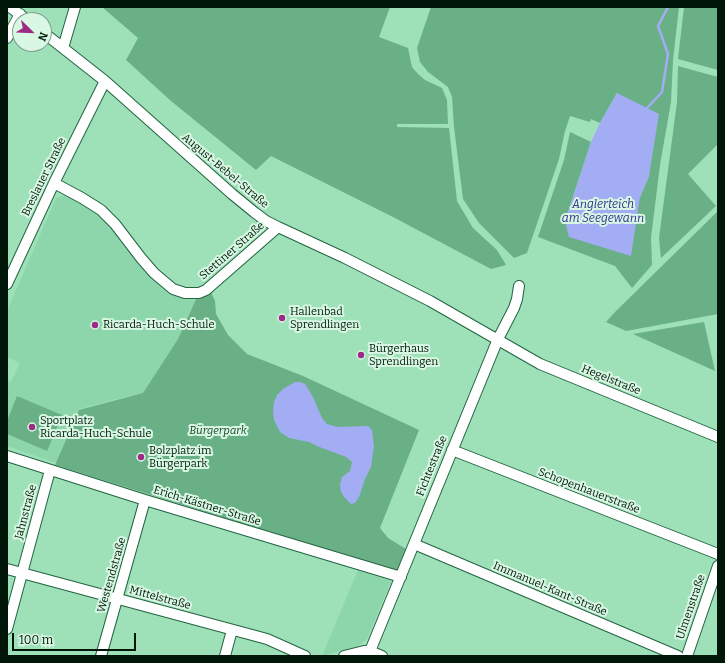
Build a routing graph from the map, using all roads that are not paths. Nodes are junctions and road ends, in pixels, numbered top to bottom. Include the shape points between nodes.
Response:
1 (75, 7) edge
2 (52, 39) edge
3 (63, 48) junction
4 (105, 81) junction
5 (54, 183) junction
6 (278, 227) junction
7 (10, 269) edge
8 (7, 284) edge
9 (519, 286) dead end
10 (498, 339) junction
11 (718, 437) edge
12 (452, 450) junction
13 (7, 456) edge
14 (50, 470) junction
15 (145, 500) junction
16 (414, 544) junction
17 (718, 554) edge
18 (718, 566) edge
19 (7, 569) edge
20 (23, 573) junction
21 (401, 577) junction
22 (118, 599) junction
23 (7, 629) edge
24 (232, 630) junction
25 (369, 654) edge
26 (101, 656) edge
27 (225, 656) edge
28 (306, 656) edge
29 (344, 656) edge
30 (382, 656) edge
31 (678, 656) edge
32 (686, 656) edge

1 - 3 street
2 - 3 street, August-Bebel-Straße
3 - 4 street, August-Bebel-Straße
4 - 5 street, Breslauer Straße
4 - 6 street, August-Bebel-Straße via 238,199
5 - 6 street, Stettiner Straße via 101,210 154,273 173,289 185,293 206,290
5 - 7 street, Breslauer Straße
6 - 10 street, August-Bebel-Straße via 410,291
7 - 8 street, Breslauer Straße
9 - 10 street, Fichtestraße via 514,308
10 - 11 street, Hegelstraße via 540,364
10 - 12 street, Fichtestraße
12 - 16 street, Fichtestraße
12 - 17 street, Schopenhauerstraße
13 - 14 street, Erich-Kästner-Straße
14 - 15 street, Erich-Kästner-Straße
14 - 20 street, Jahnstraße
15 - 21 street, Erich-Kästner-Straße
15 - 22 street, Westendstraße
16 - 21 street, Fichtestraße
16 - 31 street, Immanuel-Kant-Straße
18 - 32 street, Ulmenstraße
19 - 20 street, Mittelstraße
20 - 22 street, Mittelstraße
20 - 23 street, Jahnstraße
21 - 25 street, Fichtestraße
22 - 24 street, Mittelstraße
22 - 26 street, Westendstraße
24 - 27 street
24 - 28 street, Mittelstraße via 271,641
25 - 29 street via 364,651
25 - 30 street

